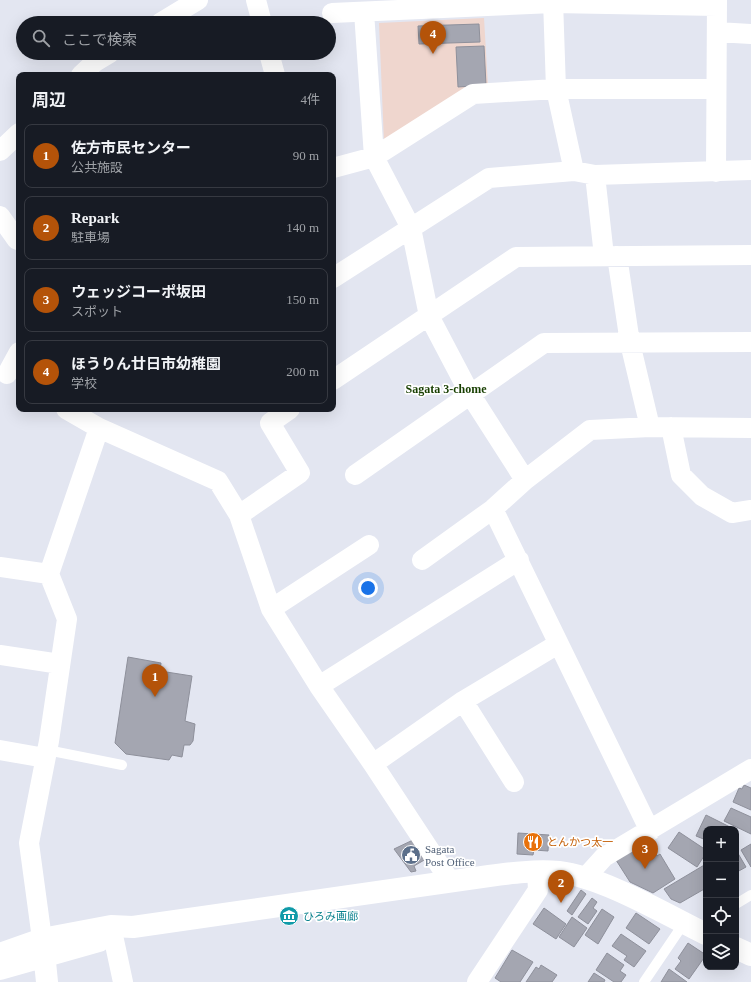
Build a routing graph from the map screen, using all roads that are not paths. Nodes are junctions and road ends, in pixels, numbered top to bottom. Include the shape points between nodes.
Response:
1 (198, 0) edge
2 (256, 0) edge
3 (553, 1) edge
4 (717, 3) edge
5 (422, 4) edge
6 (364, 12) junction
7 (332, 13) dead end
8 (172, 16) edge
9 (260, 16) edge
10 (717, 32) junction
11 (751, 34) edge
12 (98, 60) edge
13 (271, 60) edge
14 (84, 72) edge
15 (274, 72) edge
16 (556, 89) junction
17 (716, 89) junction
18 (16, 136) edge
19 (0, 151) edge
20 (374, 158) junction
21 (336, 167) edge
22 (751, 170) edge
23 (574, 171) junction
24 (716, 172) junction
25 (595, 175) junction
26 (0, 216) edge
27 (411, 228) junction
28 (12, 240) edge
29 (751, 255) edge
30 (611, 256) junction
31 (336, 276) edge
32 (429, 316) junction
33 (751, 342) edge
34 (630, 343) junction
35 (16, 359) edge
36 (9, 375) edge
37 (336, 378) edge
38 (470, 394) junction
39 (71, 412) edge
40 (286, 412) edge
41 (650, 427) junction
42 (671, 427) junction
43 (99, 428) junction
44 (751, 428) edge
45 (355, 475) dead end
46 (525, 480) junction
47 (493, 509) junction
48 (751, 510) edge
49 (239, 515) junction
50 (369, 545) dead end
51 (422, 560) dead end
52 (519, 560) junction
53 (0, 567) edge
54 (49, 574) junction
55 (271, 610) junction
56 (558, 644) junction
57 (0, 656) edge
58 (60, 664) junction
59 (319, 686) junction
60 (463, 701) junction
61 (0, 750) edge
62 (46, 754) junction
63 (373, 764) junction
64 (122, 765) dead end
65 (751, 769) edge
66 (514, 782) dead end
67 (650, 831) junction
68 (537, 871) junction
69 (585, 878) junction
70 (450, 881) junction
71 (751, 895) edge
72 (739, 902) edge
73 (697, 926) edge
74 (112, 931) junction
75 (44, 948) junction
76 (739, 949) edge
77 (0, 954) edge
78 (751, 955) edge
79 (0, 969) edge
80 (47, 982) edge
81 (123, 982) edge
82 (476, 982) edge
83 (644, 982) edge

1 - 8 street
2 - 9 street
3 - 4 street
3 - 5 street
3 - 16 street
4 - 10 street
5 - 6 street
6 - 7 street
6 - 20 street
10 - 11 street
10 - 17 street
12 - 14 street
13 - 15 street
16 - 17 street
16 - 20 street via 473,94
16 - 23 street
17 - 24 street
18 - 19 street
20 - 21 street
20 - 27 street
22 - 24 street
23 - 25 street
23 - 27 street via 489,178
24 - 25 street
25 - 30 street
26 - 28 street
27 - 31 street
27 - 32 street
29 - 30 street
30 - 32 street via 516,257
30 - 34 street
32 - 37 street
32 - 38 street
33 - 34 street
34 - 38 street via 544,343
34 - 41 street
35 - 36 street
38 - 45 street
38 - 46 street
39 - 43 street
40 - 49 street via 270,423 300,473
41 - 42 street
41 - 46 street via 590,430
42 - 44 street
42 - 48 street via 681,475 702,496 732,513
43 - 49 street via 218,481
43 - 54 street
46 - 47 street
47 - 51 street
47 - 52 street
49 - 55 street
50 - 55 street
52 - 56 street
52 - 59 street
53 - 54 street
54 - 58 street via 67,619
55 - 59 street
56 - 60 street
56 - 67 street
57 - 58 street
58 - 62 street
59 - 63 street
60 - 63 street
60 - 66 street
61 - 62 street
62 - 64 lane
62 - 75 street via 29,843
63 - 70 street
65 - 67 street
67 - 69 street via 604,857
68 - 69 street
68 - 70 street
68 - 82 street via 538,890
69 - 73 street
70 - 74 street
71 - 72 lane
73 - 83 lane
74 - 75 street
74 - 81 street
75 - 77 street
75 - 79 street
75 - 80 street
76 - 78 street

